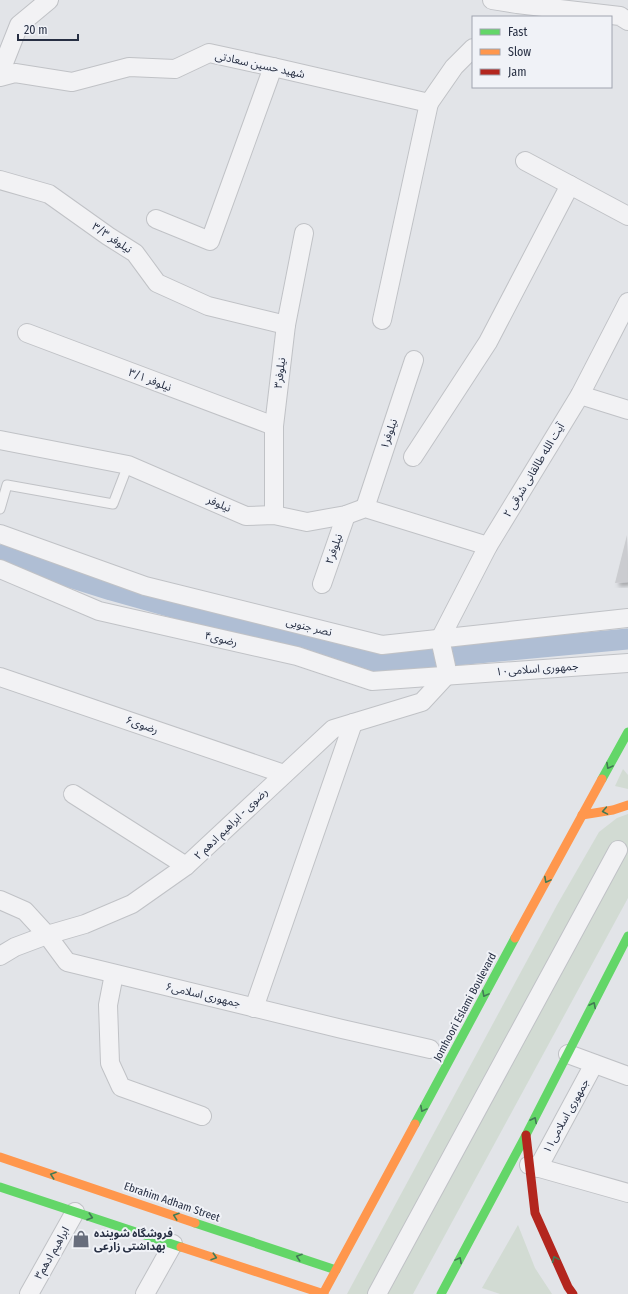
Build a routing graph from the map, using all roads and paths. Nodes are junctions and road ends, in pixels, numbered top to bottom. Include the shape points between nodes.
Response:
1 (49, 0) edge
2 (494, 0) edge
3 (517, 4) junction
4 (506, 16) edge
5 (628, 21) edge
6 (472, 49) edge
7 (273, 67) junction
8 (0, 73) edge
9 (0, 77) edge
10 (429, 104) junction
11 (525, 161) dead end
12 (0, 180) edge
13 (570, 185) junction
14 (628, 216) edge
15 (156, 219) dead end
16 (304, 233) dead end
17 (628, 302) edge
18 (382, 320) dead end
19 (286, 325) junction
20 (27, 333) dead end
21 (414, 360) dead end
22 (580, 395) junction
23 (628, 410) edge
24 (274, 426) junction
25 (0, 440) edge
26 (413, 457) dead end
27 (128, 465) junction
28 (364, 508) junction
29 (0, 509) edge
30 (274, 515) junction
31 (346, 515) junction
32 (0, 534) edge
33 (488, 546) junction
34 (0, 569) edge
35 (322, 584) dead end
36 (628, 618) edge
37 (440, 639) junction
38 (628, 663) edge
39 (446, 670) junction
40 (0, 677) edge
41 (353, 723) junction
42 (628, 732) edge
43 (284, 774) junction
44 (73, 794) dead end
45 (628, 805) edge
46 (582, 815) junction
47 (618, 850) dead end
48 (186, 866) junction
49 (0, 900) edge
50 (47, 935) junction
51 (628, 936) edge
52 (0, 956) edge
53 (114, 974) junction
54 (254, 1008) junction
55 (430, 1049) dead end
56 (568, 1054) junction
57 (594, 1064) junction
58 (628, 1076) edge
59 (202, 1116) dead end
60 (526, 1135) junction
61 (0, 1157) edge
62 (533, 1166) junction
63 (0, 1187) edge
64 (628, 1193) edge
65 (75, 1212) junction
66 (173, 1244) junction
67 (336, 1270) junction
68 (29, 1294) edge
69 (146, 1294) edge
70 (324, 1294) edge
71 (377, 1294) edge
72 (441, 1294) edge
73 (573, 1294) edge

1 - 8 street via 19,25
2 - 3 street
3 - 4 street
3 - 5 street via 620,16
6 - 10 street via 454,67
7 - 9 street, شهید حسین سعادتی via 209,54 176,69 129,67 72,82 15,73
7 - 10 street, شهید حسین سعادتی
7 - 15 street via 210,241
10 - 18 street
11 - 13 street
12 - 19 street, نیلوفر ۳/۳ via 49,194 135,253 157,282 208,306
13 - 14 street
13 - 26 street via 488,342
16 - 19 street, نیلوفر۳
17 - 22 street, آیت الله طالقانی شرقی ۲
19 - 24 street, نیلوفر۳
20 - 24 street, نیلوفر ۳/۱
21 - 28 street, نیلوفر۱
22 - 23 street
22 - 33 street, آیت الله طالقانی شرقی ۲
24 - 30 street, نیلوفر۳
25 - 27 street, نیلوفر
27 - 29 lane via 114,504 7,485
27 - 30 street, نیلوفر via 246,516
28 - 31 street, نیلوفر
28 - 33 street
30 - 31 street, نیلوفر via 307,522
31 - 35 street, نیلوفر۲
32 - 37 street, نصر جنوبی via 145,586 382,645
33 - 37 street, آیت الله طالقانی شرقی ۲
34 - 39 street, رضوی۴ via 99,611 298,656 372,681
36 - 37 street, نصر جنوبی
37 - 39 street
38 - 39 street, جمهوری اسلامی۱۰
39 - 41 street, رضوی - ابراهیم ادهم ۲ via 422,702
40 - 43 street, رضوی۶
41 - 43 street, رضوی - ابراهیم ادهم ۲ via 333,729
41 - 54 street
42 -> 46 main road, Jomhoori Eslami Boulevard
43 - 48 street, رضوی - ابراهیم ادهم ۲
44 - 48 street
45 -> 46 main road
46 -> 67 main road, Jomhoori Eslami Boulevard
47 - 71 street
48 - 50 street, رضوی - ابراهیم ادهم ۲ via 132,904 85,924
49 - 50 street, جمهوری اسلامی۶ via 24,911
50 - 52 street, رضوی - ابراهیم ادهم ۲ via 15,947
50 - 53 street, جمهوری اسلامی۶ via 67,962
56 -> 51 main road
53 - 54 street, جمهوری اسلامی۶
53 - 59 street via 108,1005 110,1063 121,1087
54 - 55 street, جمهوری اسلامی۶
56 - 57 street
60 -> 56 main road
57 - 58 street
57 - 62 street, جمهوری اسلامی۱۱
60 - 62 main road
72 -> 60 main road
67 -> 61 main road, Ebrahim Adham Street via 260,1248
62 - 64 street, جمهوری اسلامی۱۱
73 -> 62 main road via 535,1213
63 - 65 main road
65 -> 66 main road
65 - 68 street, ابراهیم ادهم۳
66 - 69 street
66 -> 70 main road via 255,1267
67 - 70 main road, Jomhoori Eslami Boulevard

